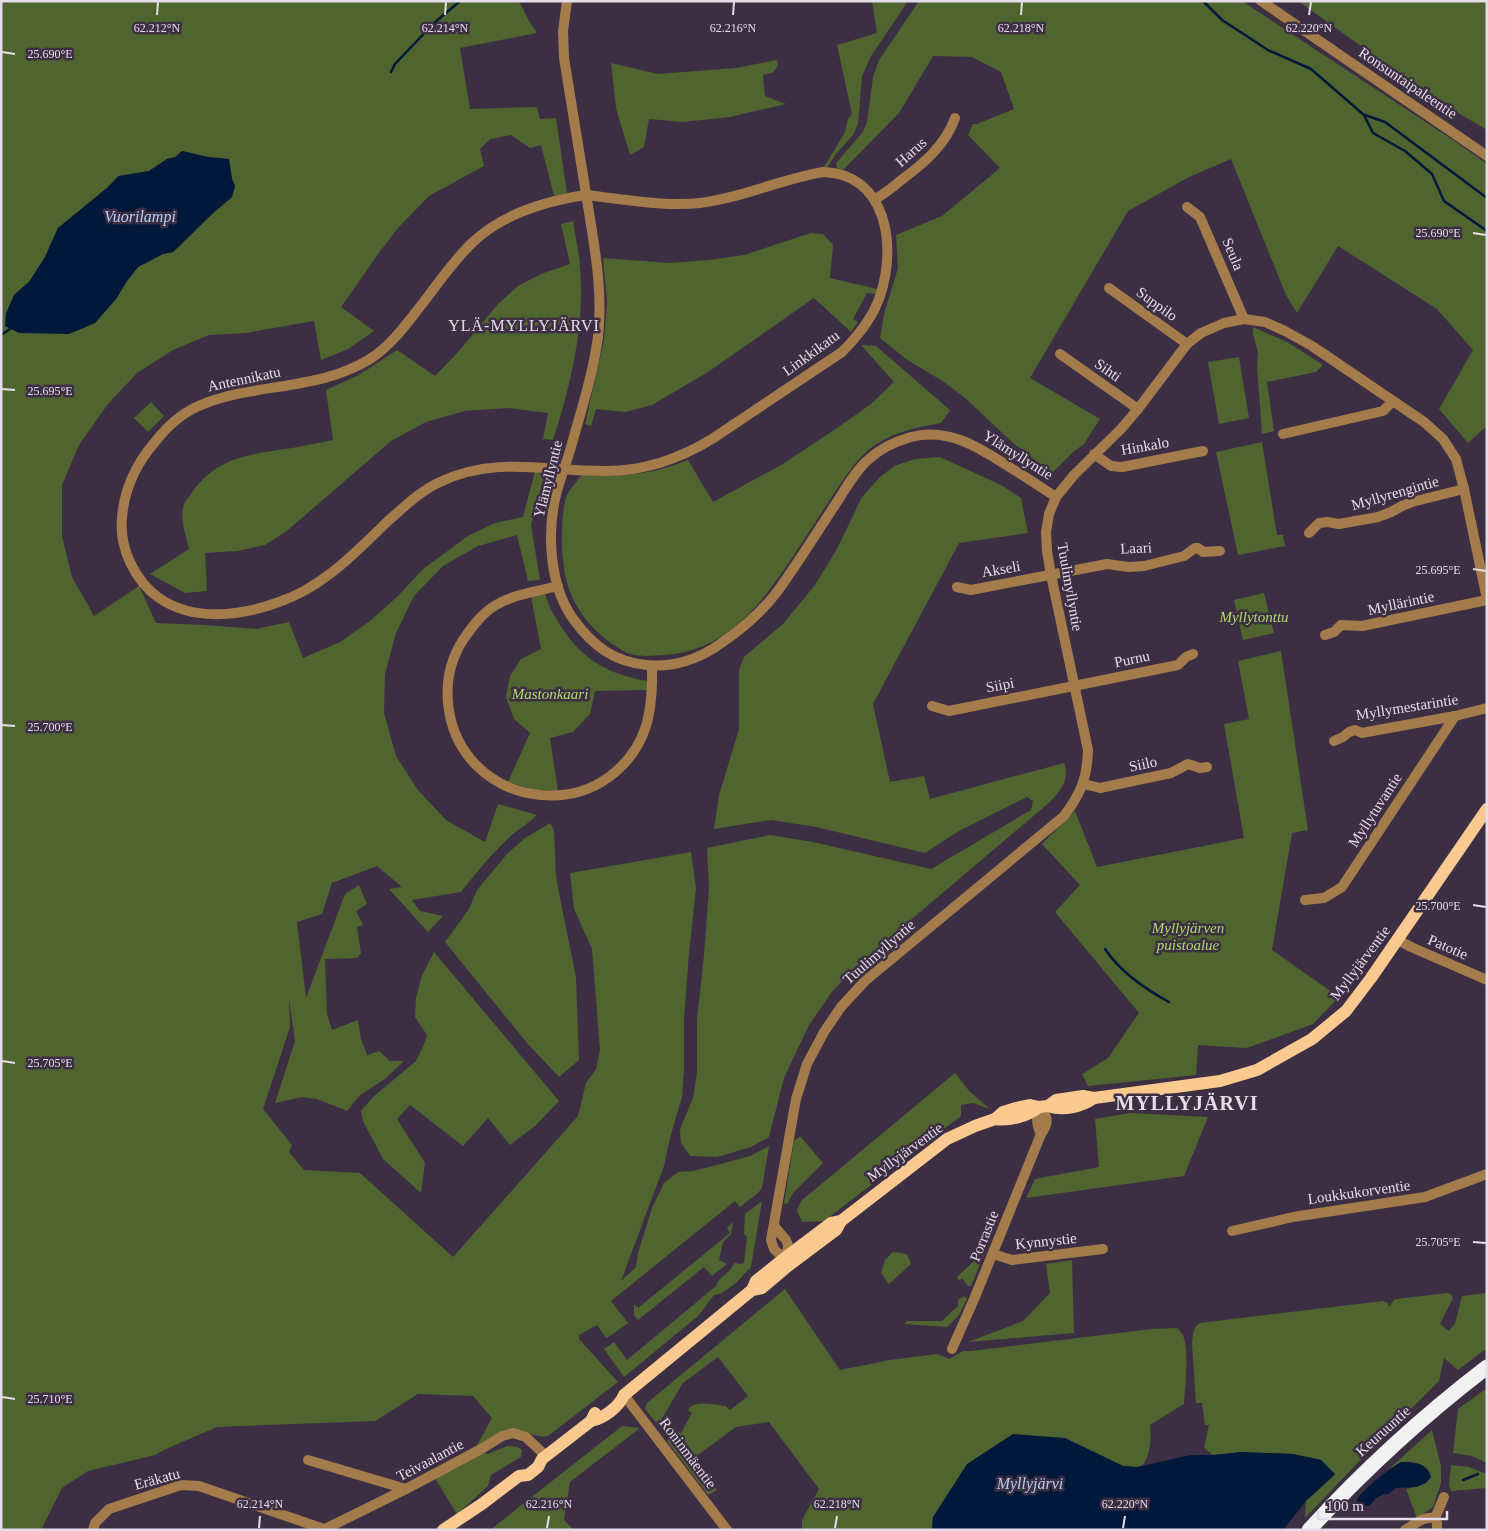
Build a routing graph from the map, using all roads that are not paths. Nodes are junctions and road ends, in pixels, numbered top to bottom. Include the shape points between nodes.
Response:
1 (567, 1) edge
2 (1261, 1) edge
3 (955, 118) dead end
4 (1487, 156) edge
5 (586, 195) junction
6 (875, 199) junction
7 (1187, 206) dead end
8 (1109, 288) dead end
9 (1244, 320) junction
10 (1187, 344) junction
11 (1060, 354) dead end
12 (1393, 401) junction
13 (1138, 410) junction
14 (1283, 434) dead end
15 (1203, 450) dead end
16 (1094, 454) junction
17 (564, 470) junction
18 (1464, 489) junction
19 (1056, 497) junction
20 (1309, 533) dead end
21 (1220, 551) dead end
22 (1051, 575) junction
23 (558, 586) junction
24 (957, 587) dead end
25 (1487, 599) edge
26 (1325, 635) dead end
27 (1193, 654) dead end
28 (652, 666) junction
29 (1074, 686) junction
30 (932, 706) dead end
31 (1487, 708) edge
32 (1455, 716) junction
33 (1334, 741) dead end
34 (1207, 767) dead end
35 (1084, 784) junction
36 (1487, 809) edge
37 (1305, 900) dead end
38 (1398, 940) junction
39 (1487, 980) edge
40 (1043, 1107) junction
41 (1487, 1174) edge
42 (1232, 1230) dead end
43 (1103, 1249) dead end
44 (993, 1254) junction
45 (787, 1261) junction
46 (952, 1349) dead end
47 (1487, 1367) edge
48 (624, 1395) junction
49 (544, 1458) junction
50 (308, 1460) dead end
51 (406, 1489) junction
52 (1444, 1497) dead end
53 (1435, 1518) junction
54 (324, 1529) edge
55 (93, 1530) edge
56 (443, 1530) edge
57 (727, 1530) edge
58 (1309, 1530) edge
59 (1406, 1530) edge
60 (1437, 1530) edge

1 - 5 street, Ylämyllyntie via 564,58
2 - 4 street, Ronsuntaipaleentie
3 - 6 street, Harus via 951,130 933,154
5 - 6 street, Linkkikatu via 671,204 700,203 730,198 822,172 847,177
5 - 17 street, Ylämyllyntie via 599,281 598,337 590,380
5 - 17 street, Antennikatu via 551,201 518,212 474,241 400,333 385,348 350,370 329,377 227,396 182,416 162,432 144,455 130,482 121,525 132,566 152,593 176,607 195,613 244,612 281,602 309,589 334,572 414,498 438,482 491,466
6 - 17 street, Linkkikatu via 885,230 886,273 875,308 857,337 842,352 712,439 662,464 610,472
7 - 9 street, Seula via 1200,217
8 - 10 street, Suppilo
9 - 10 street, Tuulimyllyntie via 1224,323 1201,333
9 - 12 street, Tuulimyllyntie via 1264,322 1285,330
10 - 13 street, Tuulimyllyntie
11 - 13 street, Sihti
12 - 14 street via 1383,410
12 - 18 street, Tuulimyllyntie via 1443,439 1456,459
13 - 16 street, Tuulimyllyntie
15 - 16 street, Hinkalo via 1122,467 1111,466
16 - 19 street, Tuulimyllyntie
17 - 23 street, Ylämyllyntie via 551,520 550,544
18 - 20 street, Myllyrengintie via 1412,502 1378,516 1340,524 1319,523
18 - 25 street, Tuulimyllyntie
19 - 22 street, Tuulimyllyntie via 1046,532
19 - 28 street, Ylämyllyntie via 962,440 930,435 891,445 868,459 851,480 777,592 757,615 735,634 690,660
21 - 22 street, Laari via 1203,552 1194,548 1184,556 1144,566 1107,564
22 - 24 street, Akseli via 971,590
22 - 29 street, Tuulimyllyntie
23 - 28 street, Ylämyllyntie via 570,614 586,636 606,653
23 - 28 street via 497,605 470,630 457,649 448,676 448,704 453,729 476,765 514,790 540,795 573,793 602,781 620,768 636,749 647,725 652,700
25 - 26 street, Myllärintie via 1362,626 1341,625
27 - 29 street, Purnu via 1178,665
29 - 30 street, Siipi via 949,711
29 - 35 street, Tuulimyllyntie via 1088,750
31 - 32 street, Myllymestarintie
32 - 33 street, Myllymestarintie via 1362,733 1355,730
32 - 37 street, Myllytuvantie via 1342,887 1324,898
34 - 35 street, Siilo via 1188,764 1171,773 1100,788
35 - 45 street, Tuulimyllyntie via 1064,816 865,981 830,1024 807,1064 796,1099 774,1226 788,1245
36 - 38 main road, Myllyjärventie
38 - 39 street, Patotie
38 - 40 main road, Myllyjärventie via 1346,1011 1312,1039 1257,1070 1220,1082 1094,1098 1083,1096 1056,1100
40 - 44 street, Porrastie via 1036,1116 1041,1134
40 - 45 main road, Myllyjärventie via 1030,1105 1003,1112 995,1119 947,1139 840,1221 831,1223
41 - 42 street, Loukkukorventie via 1424,1197
43 - 44 street, Kynnystie via 1012,1260
44 - 46 street, Porrastie
45 - 48 main road, Myllyjärventie via 756,1281 752,1290
47 - 58 highway, Keuruuntie via 1397,1441 1343,1492
48 - 49 main road, Myllyjärventie via 616,1396 595,1413 591,1421
48 - 57 street, Roninmäentie
49 - 51 street, Teivaalantie via 526,1437 513,1433
49 - 56 main road, Myllyjärventie via 528,1475 519,1476
50 - 51 street
51 - 54 street, Teivaalantie
52 - 53 street
53 - 59 street via 1423,1518
53 - 60 street
54 - 55 street, Eräkatu via 199,1486 181,1485 109,1510 95,1523

